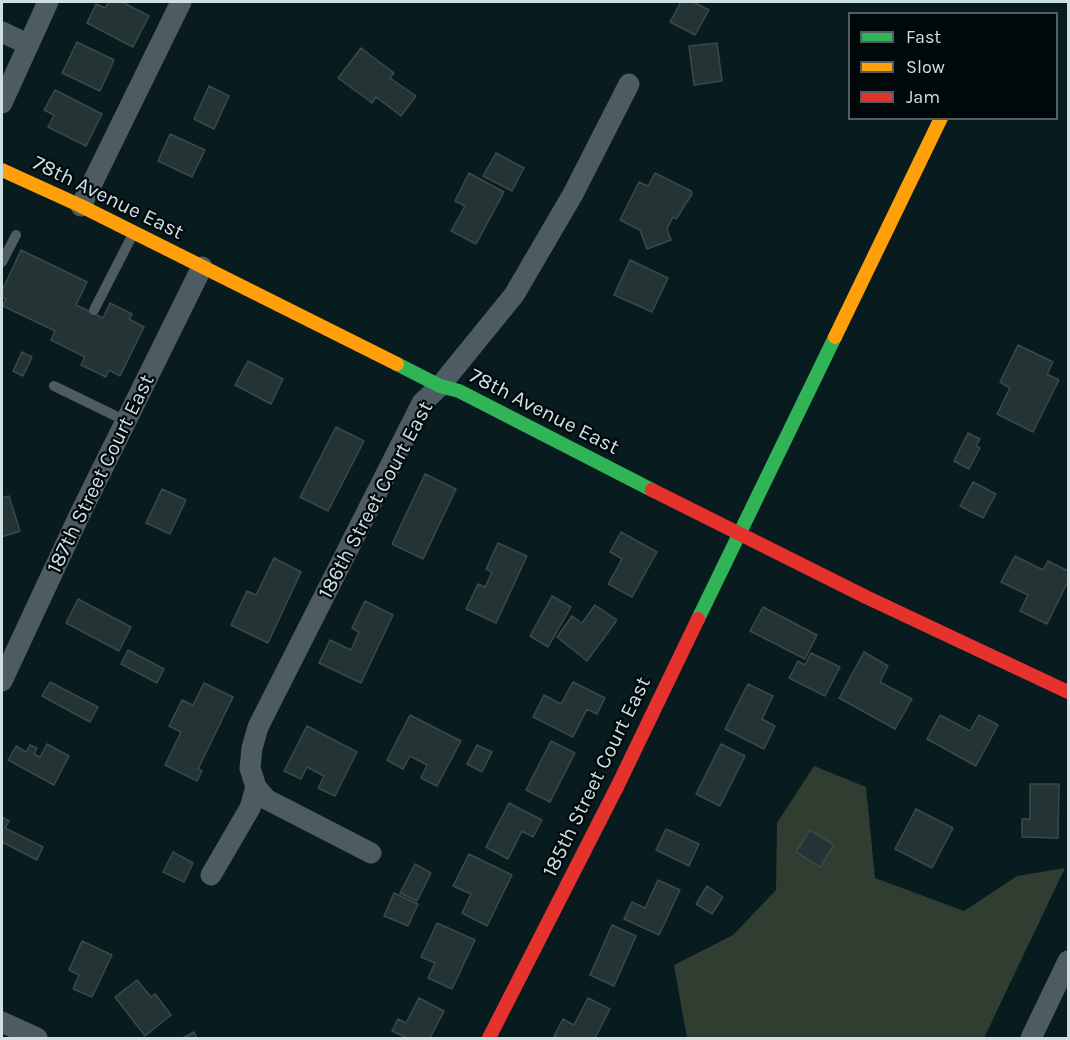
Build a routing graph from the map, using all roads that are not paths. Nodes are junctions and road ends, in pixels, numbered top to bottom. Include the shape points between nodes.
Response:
1 (48, 2) edge
2 (181, 2) edge
3 (2, 32) edge
4 (27, 44) junction
5 (629, 84) dead end
6 (2, 103) edge
7 (940, 120) edge
8 (2, 170) edge
9 (81, 206) junction
10 (134, 233) junction
11 (16, 235) dead end
12 (2, 262) edge
13 (202, 267) junction
14 (94, 310) dead end
15 (54, 386) dead end
16 (440, 386) junction
17 (126, 421) junction
18 (740, 533) junction
19 (2, 681) edge
20 (1068, 692) edge
21 (256, 787) junction
22 (371, 853) dead end
23 (211, 875) dead end
24 (1068, 960) edge
25 (2, 1022) edge
26 (37, 1038) edge
27 (489, 1038) edge
28 (1030, 1038) edge

1 - 4 street
2 - 9 street
3 - 4 street
4 - 6 street
5 - 16 street, 186th Street Court East via 525,278
7 - 18 street, 185th Street Court East
8 - 9 street, 78th Avenue East
9 - 10 street, 78th Avenue East
10 - 13 street, 78th Avenue East
10 - 14 lane
11 - 12 lane
13 - 16 street, 78th Avenue East
13 - 17 street, 187th Street Court East
15 - 17 lane
16 - 18 street, 78th Avenue East via 459,390
16 - 21 street, 186th Street Court East via 422,403 258,727 250,768
17 - 19 street, 187th Street Court East
18 - 20 street, 78th Avenue East
18 - 27 street, 185th Street Court East
21 - 22 street via 266,799
21 - 23 street, 186th Street Court East via 250,808
24 - 28 street
25 - 26 street

